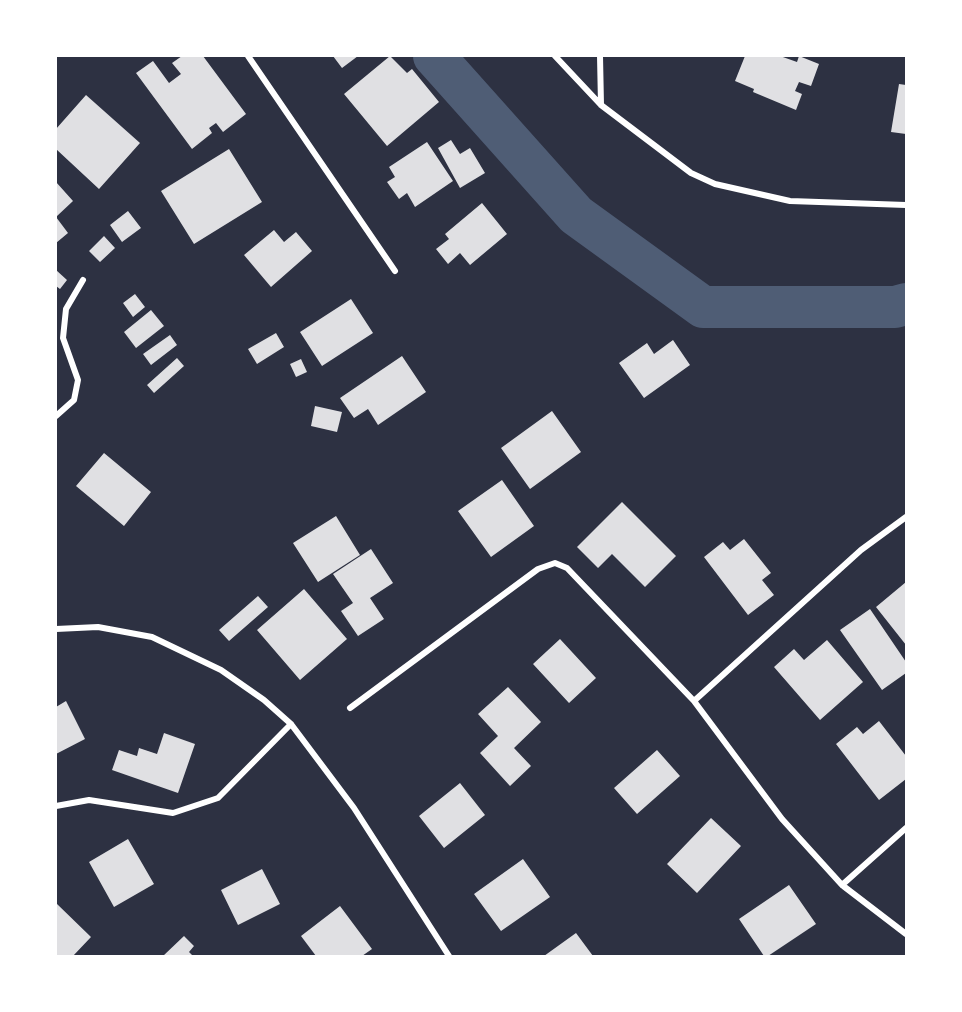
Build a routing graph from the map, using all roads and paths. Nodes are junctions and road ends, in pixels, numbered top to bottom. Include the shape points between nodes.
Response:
1 (248, 56) edge
2 (555, 56) edge
3 (600, 56) edge
4 (601, 105) junction
5 (906, 205) edge
6 (395, 271) dead end
7 (83, 280) dead end
8 (56, 416) edge
9 (906, 517) edge
10 (56, 629) edge
11 (694, 701) junction
12 (350, 708) dead end
13 (291, 724) junction
14 (56, 806) edge
15 (906, 828) edge
16 (842, 885) junction
17 (906, 934) edge
18 (449, 957) edge

1 - 6 street
2 - 4 street
3 - 4 street
4 - 5 street via 691,174 715,184 798,202
7 - 8 street via 66,309 63,338 78,380 74,400
9 - 11 street via 861,550
10 - 13 street via 98,627 152,637 221,670
11 - 12 street via 567,568 555,563 538,569
11 - 16 street via 782,819
13 - 14 street via 218,798 173,813 89,800
13 - 18 street via 354,808
15 - 16 street
16 - 17 street

